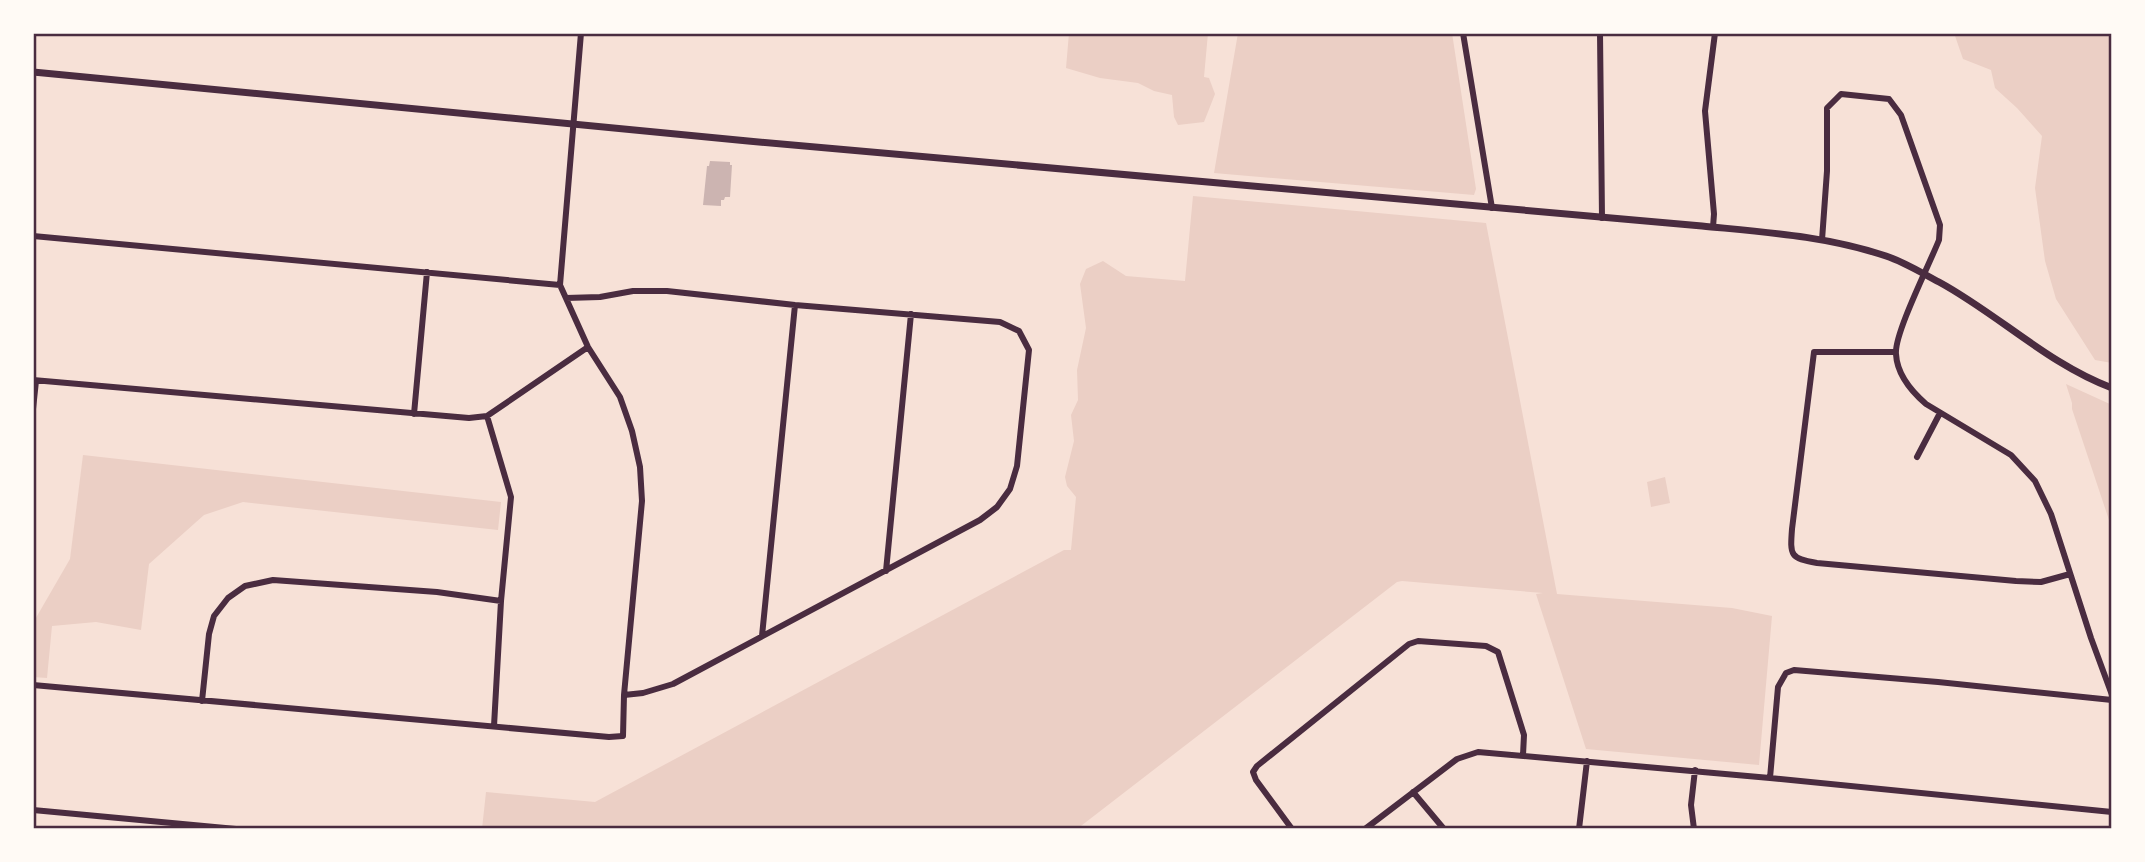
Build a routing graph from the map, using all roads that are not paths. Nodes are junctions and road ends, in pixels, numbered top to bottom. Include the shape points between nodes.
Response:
1 (582, 33) edge
2 (1463, 33) edge
3 (1600, 33) edge
4 (1715, 33) edge
5 (33, 72) edge
6 (573, 123) junction
7 (1492, 208) junction
8 (1602, 218) junction
9 (1713, 228) junction
10 (33, 236) edge
11 (1822, 240) junction
12 (427, 272) junction
13 (1925, 275) junction
14 (560, 285) junction
15 (566, 298) junction
16 (795, 304) junction
17 (911, 314) junction
18 (588, 347) junction
19 (1895, 352) junction
20 (35, 381) edge
21 (2112, 388) edge
22 (33, 409) edge
23 (1940, 413) junction
24 (414, 414) junction
25 (487, 416) junction
26 (1917, 457) dead end
27 (886, 571) junction
28 (2070, 573) junction
29 (501, 601) junction
30 (762, 636) junction
31 (33, 685) edge
32 (624, 695) junction
33 (2112, 697) edge
34 (202, 701) junction
35 (494, 726) junction
36 (1523, 755) junction
37 (1587, 761) junction
38 (1695, 771) junction
39 (1770, 778) junction
40 (1413, 792) junction
41 (33, 810) edge
42 (2112, 812) edge
43 (236, 829) edge
44 (1292, 829) edge
45 (1365, 829) edge
46 (1444, 829) edge
47 (1579, 829) edge
48 (1694, 829) edge

1 - 6 street
2 - 7 street
3 - 8 street
4 - 9 street via 1704,111
5 - 6 street
6 - 7 street
6 - 14 street
7 - 8 street
8 - 9 street
9 - 11 street
10 - 12 street
11 - 13 street via 1889,257
11 - 13 street via 1827,108 1841,94 1889,99 1901,115 1940,225
12 - 14 street
12 - 24 street
13 - 19 street
13 - 21 street via 2095,382
14 - 15 street
15 - 16 street via 667,291
15 - 18 street
16 - 17 street
16 - 30 street
17 - 27 street
17 - 27 street via 1000,322 1019,331 1029,350 1017,466 1010,489 980,520
18 - 25 street
18 - 32 street via 620,397 640,467 642,501
19 - 23 street via 1900,372 1915,395
19 - 28 street via 1814,352 1792,529 1794,556 1817,563 2041,582
20 - 22 street
20 - 24 street
23 - 26 street
23 - 28 street via 2011,455 2035,481
24 - 25 street
25 - 29 street via 511,496
27 - 30 street
28 - 33 street
29 - 34 street via 273,580 245,586 214,616
29 - 35 street
30 - 32 street via 673,684
31 - 34 street
32 - 35 street via 623,736
33 - 39 street via 1794,670 1786,673 1778,687
34 - 35 street
36 - 37 street
36 - 40 street via 1478,752 1457,759
36 - 44 street via 1524,736 1498,652 1486,646 1409,643 1253,772
37 - 38 street
37 - 47 street
38 - 39 street
38 - 48 street
39 - 42 street
40 - 45 street
40 - 46 street
41 - 43 street

